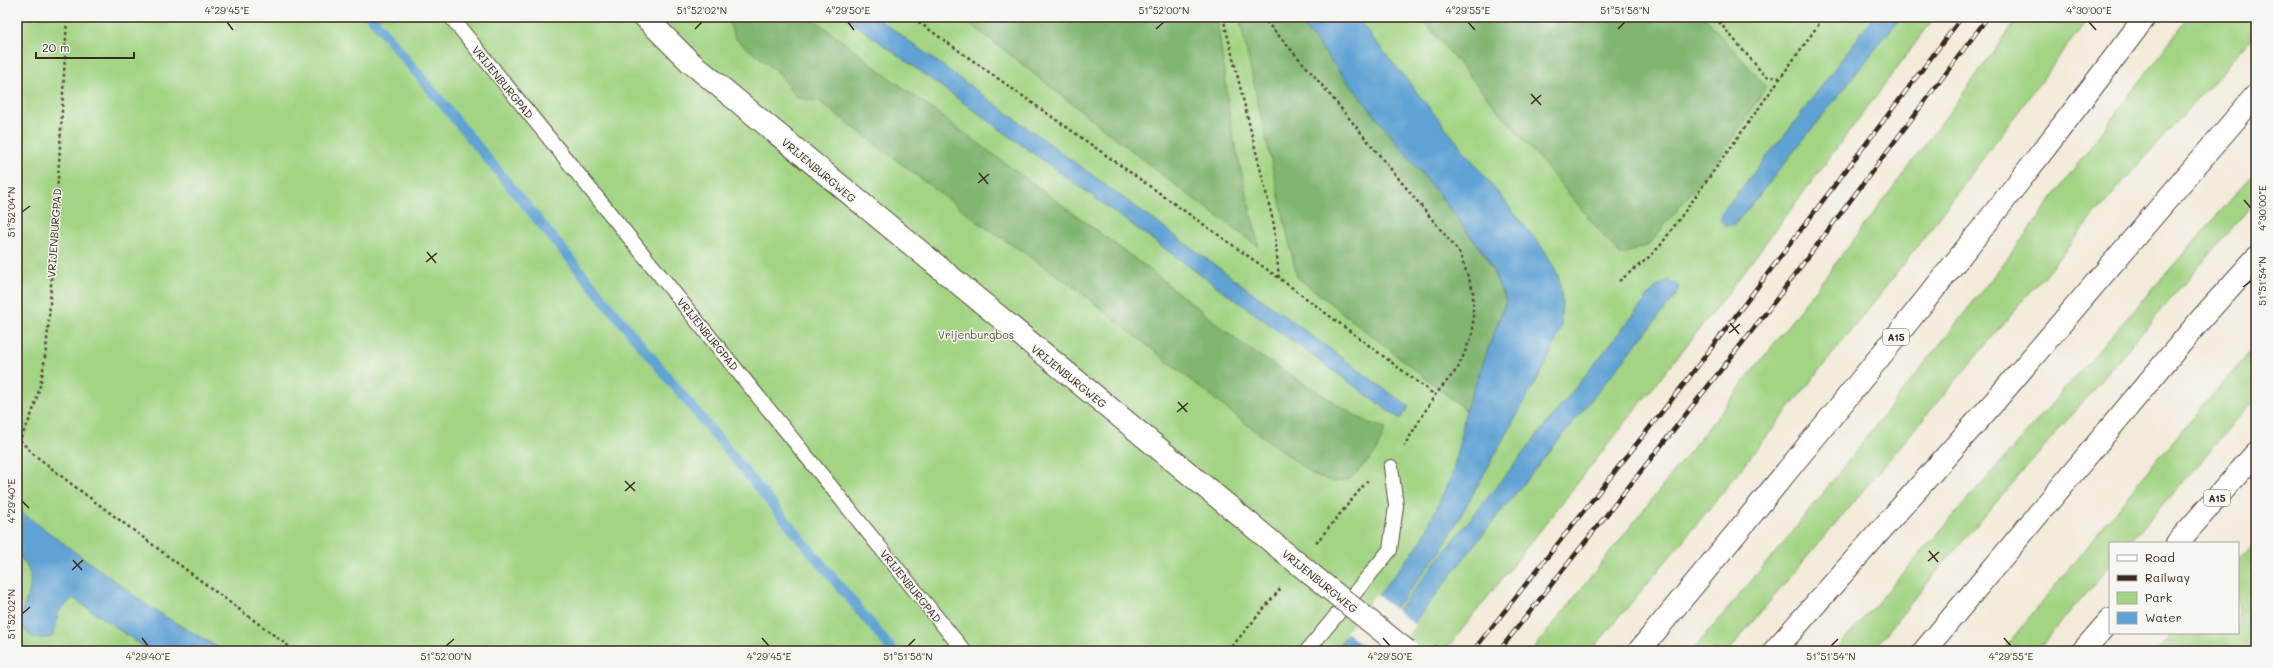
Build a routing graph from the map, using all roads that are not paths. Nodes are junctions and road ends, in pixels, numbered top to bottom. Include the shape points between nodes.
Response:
1 (450, 17) edge
2 (645, 17) edge
3 (2145, 17) edge
4 (2256, 95) edge
5 (2256, 258) edge
6 (2256, 453) edge
7 (1391, 467) road end
8 (2178, 542) edge
9 (2109, 621) edge
10 (964, 651) edge
11 (1306, 651) edge
12 (1407, 651) edge
13 (1639, 651) edge
14 (1774, 651) edge
15 (1924, 651) edge
16 (2083, 651) edge

1 - 10 lane, VRIJENBURGPAD
2 - 12 main road, VRIJENBURGWEG, bridge via 689,61 731,97
3 - 13 main road, A15 via 2044,152
4 - 14 main road via 1995,401
5 - 15 main road via 2202,318
6 - 8 main road, A15
7 - 11 lane via 1396,506 1390,550
9 - 16 main road

